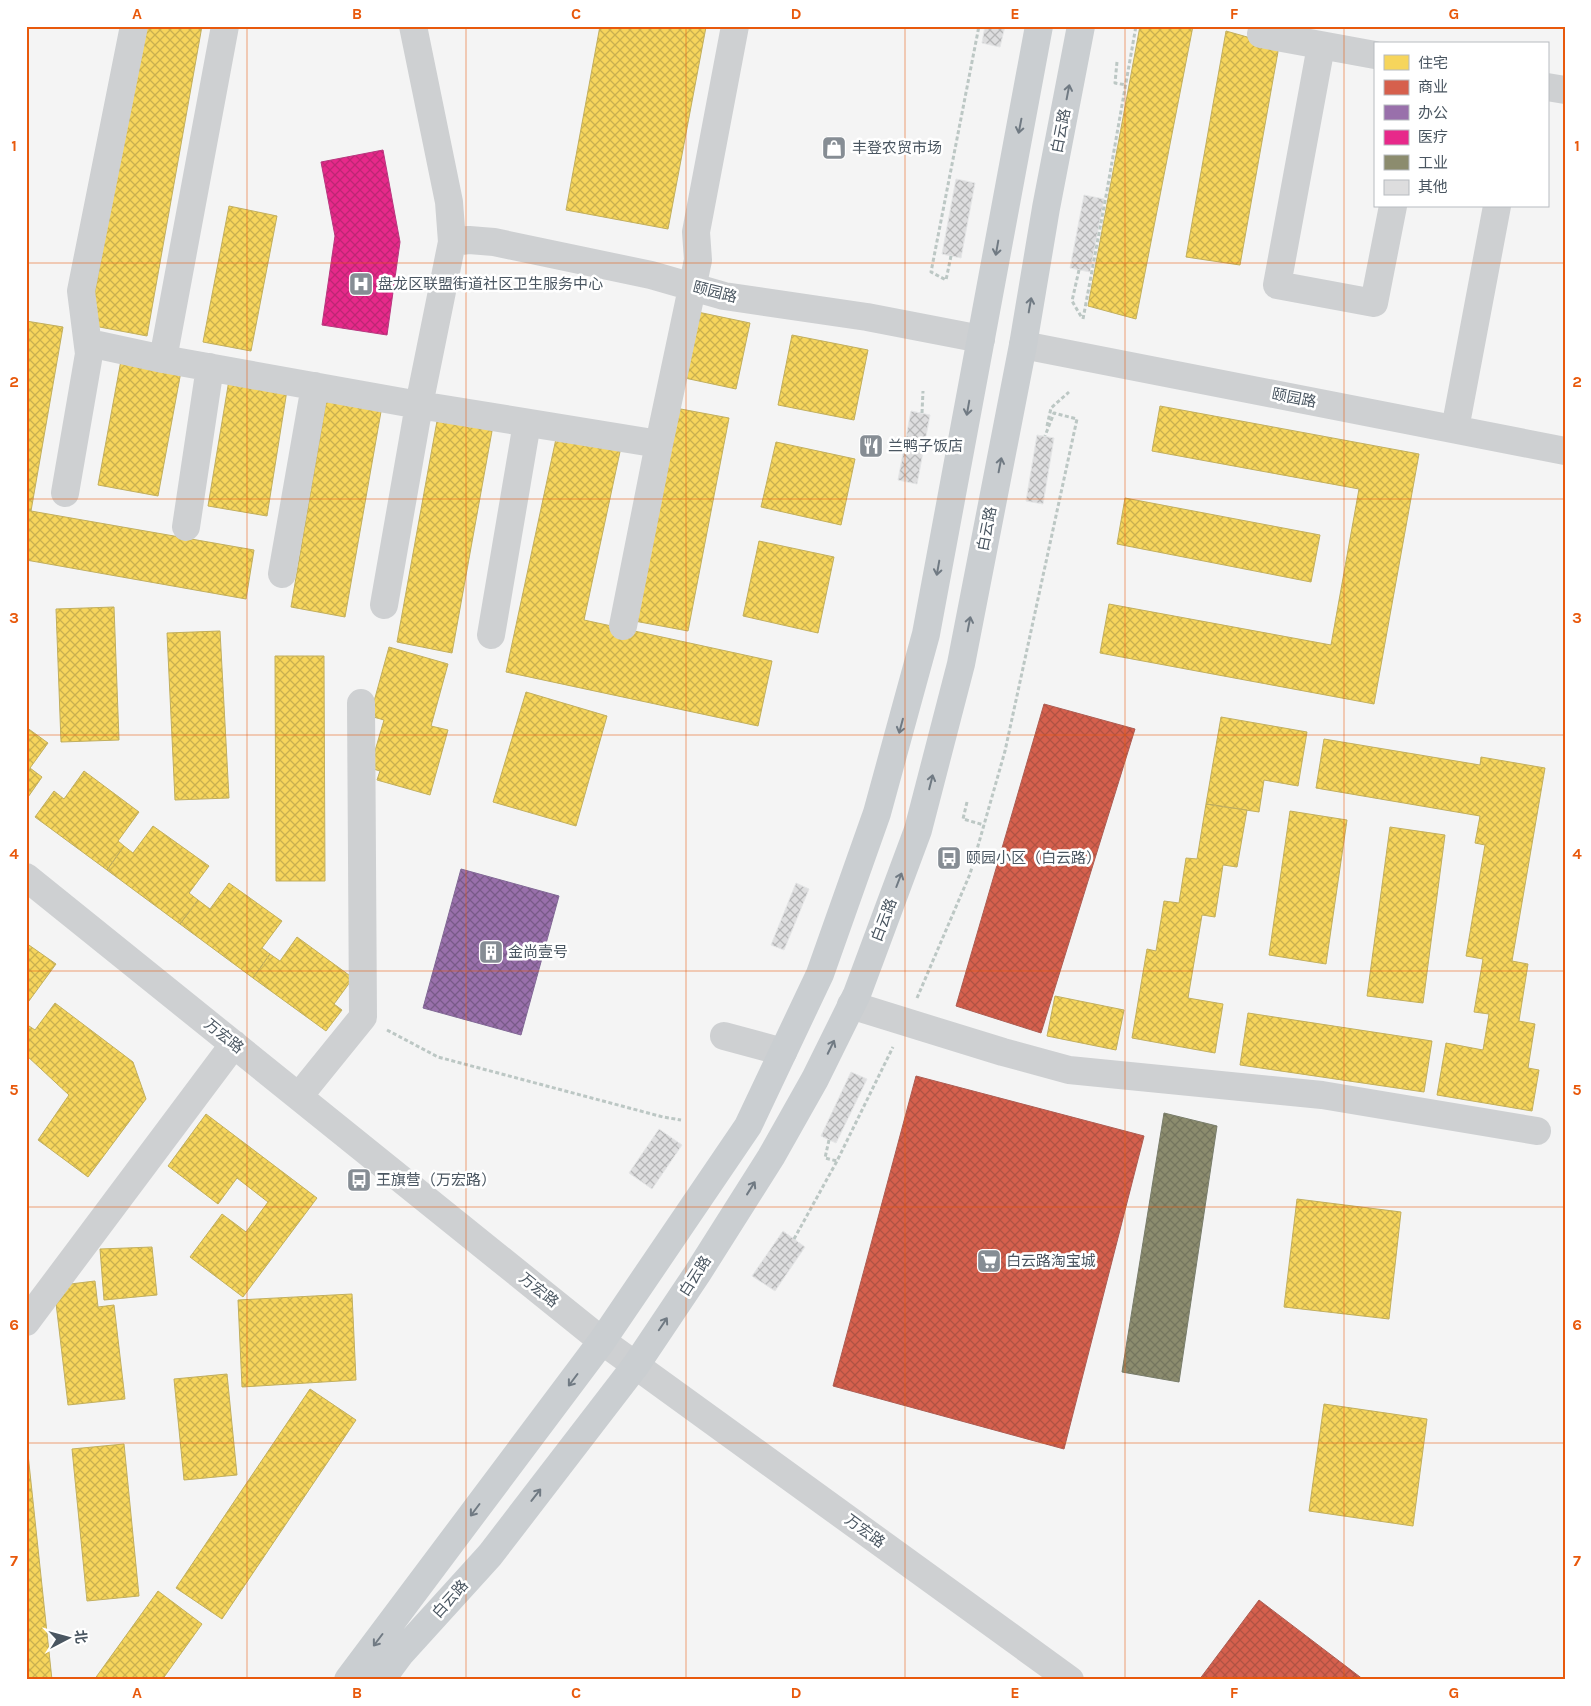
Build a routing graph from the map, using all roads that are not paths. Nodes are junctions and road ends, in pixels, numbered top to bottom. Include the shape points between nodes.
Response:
1 (134, 26) edge
2 (225, 26) edge
3 (413, 26) edge
4 (735, 26) edge
5 (1039, 26) edge
6 (1081, 26) edge
7 (1261, 34) dead end
8 (1322, 46) junction
9 (1374, 55) edge
10 (1548, 87) edge
11 (1565, 90) edge
12 (1392, 208) edge
13 (1497, 208) edge
14 (452, 242) junction
15 (691, 287) junction
16 (981, 339) junction
17 (89, 343) junction
18 (1023, 345) junction
19 (163, 359) junction
20 (210, 367) junction
21 (315, 386) junction
22 (419, 405) junction
23 (528, 423) junction
24 (1455, 429) junction
25 (659, 444) junction
26 (1565, 451) edge
27 (65, 493) dead end
28 (186, 527) dead end
29 (282, 574) dead end
30 (384, 606) dead end
31 (623, 626) dead end
32 (491, 635) dead end
33 (361, 703) dead end
34 (26, 877) edge
35 (851, 1005) junction
36 (724, 1036) dead end
37 (234, 1044) junction
38 (783, 1052) junction
39 (299, 1096) junction
40 (1537, 1132) dead end
41 (26, 1322) edge
42 (602, 1341) junction
43 (636, 1365) junction
44 (348, 1680) edge
45 (381, 1680) edge
46 (1070, 1680) edge

1 - 17 street via 81,290
2 - 19 street
3 - 14 street via 449,202
4 - 15 street via 696,232 698,260
5 -> 16 main road, 白云路
18 -> 6 main road, 白云路
7 - 8 street
8 - 9 street
8 - 12 street via 1277,285 1374,303
10 - 11 street
13 - 24 street
14 - 15 street, 颐园路 via 494,242 651,275
14 - 22 street
15 - 16 street, 颐园路 via 724,296 867,317
15 - 25 street
16 -> 38 main road, 白云路 via 926,634 880,804 820,974
17 - 19 street
17 - 27 street
18 - 24 street, 颐园路
35 -> 18 main road, 白云路 via 918,830 961,664
19 - 20 street
20 - 21 street
20 - 28 street
21 - 22 street
21 - 29 street
22 - 23 street
22 - 30 street
23 - 25 street
23 - 32 street
24 - 26 street, 颐园路
25 - 31 street
33 - 39 street via 362,1016
34 - 37 street, 万宏路
35 - 40 street via 1069,1070 1322,1095
43 -> 35 main road, 白云路 via 771,1157 815,1080
36 - 38 street
37 - 39 street, 万宏路
37 - 41 street
38 - 42 main road, 白云路 via 748,1126
39 - 42 street, 万宏路
42 - 43 street, 万宏路
42 -> 44 main road, 白云路
45 -> 43 main road, 白云路 via 401,1653 490,1554
43 - 46 street, 万宏路

